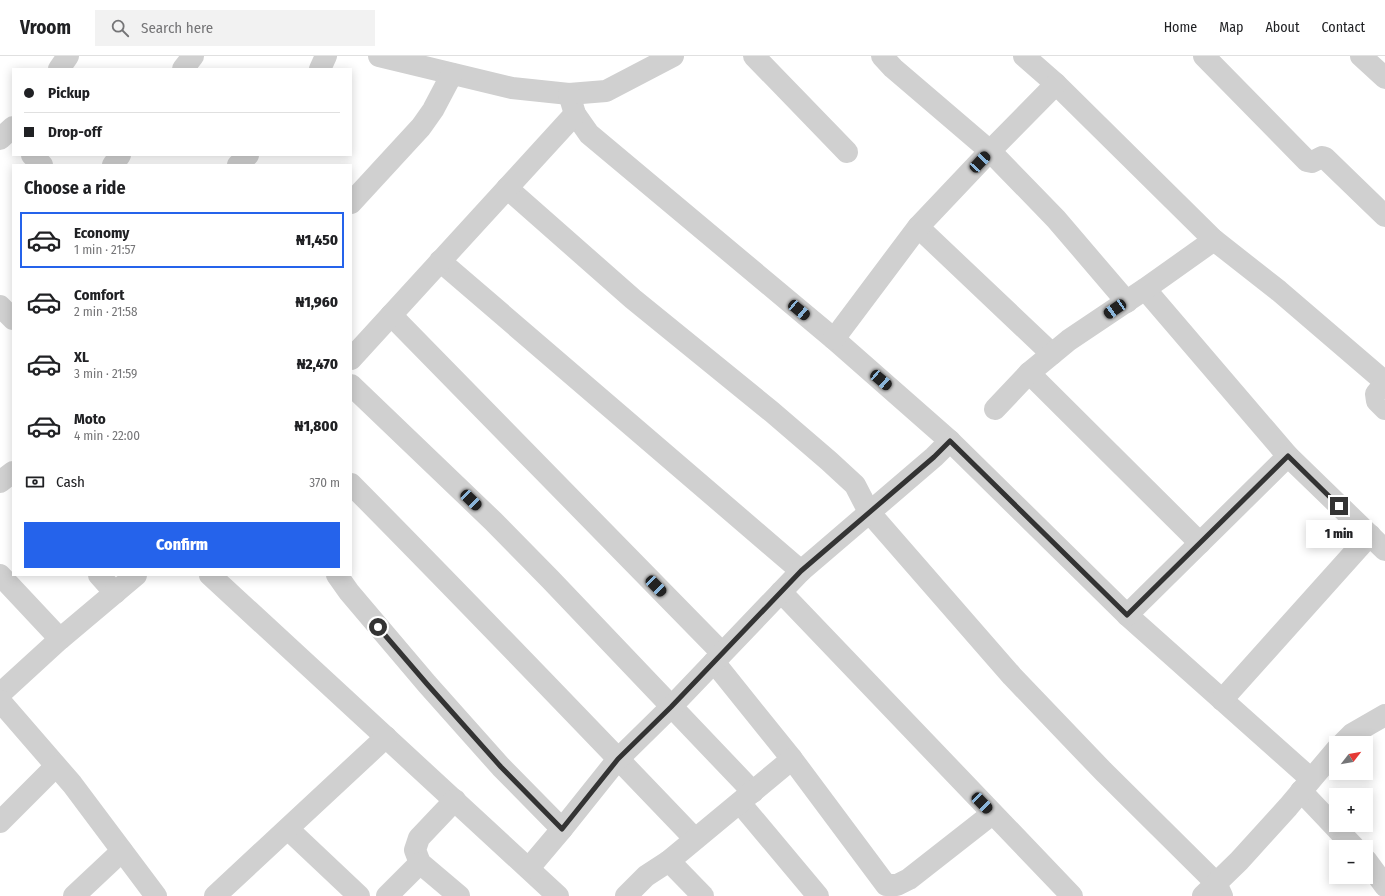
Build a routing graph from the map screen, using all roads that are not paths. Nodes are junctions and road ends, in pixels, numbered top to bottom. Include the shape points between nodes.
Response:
1 (68, 56) edge
2 (193, 56) edge
3 (326, 56) edge
4 (379, 56) edge
5 (673, 56) edge
6 (754, 56) edge
7 (882, 56) edge
8 (1024, 56) edge
9 (1204, 56) edge
10 (1361, 56) edge
11 (421, 60) edge
12 (60, 68) edge
13 (184, 68) edge
14 (320, 68) edge
15 (1383, 72) edge
16 (452, 74) junction
17 (1056, 84) junction
18 (572, 104) junction
19 (990, 151) junction
20 (847, 152) dead end
21 (33, 156) edge
22 (247, 156) edge
23 (41, 164) edge
24 (239, 164) edge
25 (506, 188) junction
26 (352, 202) edge
27 (1385, 216) edge
28 (918, 227) junction
29 (1214, 240) junction
30 (440, 260) junction
31 (1145, 290) junction
32 (1127, 302) junction
33 (0, 306) edge
34 (391, 315) junction
35 (12, 318) edge
36 (834, 339) junction
37 (1052, 354) junction
38 (352, 358) edge
39 (1029, 373) junction
40 (1385, 383) edge
41 (352, 386) edge
42 (995, 408) dead end
43 (1385, 409) edge
44 (950, 441) junction
45 (1288, 456) junction
46 (352, 485) edge
47 (869, 512) junction
48 (1200, 543) junction
49 (1378, 543) edge
50 (801, 571) junction
51 (0, 575) edge
52 (100, 576) edge
53 (135, 576) edge
54 (211, 576) edge
55 (338, 576) edge
56 (781, 592) junction
57 (115, 593) junction
58 (1127, 615) junction
59 (60, 639) junction
60 (718, 657) junction
61 (0, 694) edge
62 (1222, 700) junction
63 (0, 701) edge
64 (671, 707) junction
65 (1385, 715) edge
66 (1350, 736) edge
67 (386, 737) junction
68 (1329, 758) edge
69 (618, 759) junction
70 (792, 760) junction
71 (56, 766) junction
72 (1306, 785) junction
73 (747, 798) junction
74 (456, 800) junction
75 (992, 814) junction
76 (0, 822) edge
77 (288, 829) junction
78 (562, 829) junction
79 (695, 839) junction
80 (1349, 840) edge
81 (122, 851) junction
82 (669, 861) junction
83 (420, 863) junction
84 (529, 868) junction
85 (1373, 870) edge
86 (1385, 886) edge
87 (1214, 892) edge
88 (74, 896) edge
89 (156, 896) edge
90 (215, 896) edge
91 (359, 896) edge
92 (387, 896) edge
93 (459, 896) edge
94 (558, 896) edge
95 (626, 896) edge
96 (703, 896) edge
97 (818, 896) edge
98 (1072, 896) edge

1 - 12 street
2 - 13 street
3 - 14 street
4 - 11 street
5 - 18 street via 606,91
6 - 20 street
7 - 19 street
8 - 17 street
9 - 27 street via 1307,161 1325,158
10 - 15 street
11 - 16 street
16 - 18 street
16 - 26 street via 421,127
17 - 19 street
17 - 29 street
18 - 25 street
18 - 36 street via 589,134
19 - 28 street
19 - 32 street via 1056,219
21 - 23 street
22 - 24 street
25 - 30 street
25 - 47 street via 633,298 829,461 855,485
28 - 36 street
28 - 37 street
29 - 31 street
29 - 40 street via 1279,291
30 - 34 street
30 - 50 street
31 - 32 street
31 - 45 street
32 - 37 street
33 - 35 street
34 - 38 street
34 - 60 street
36 - 44 street
37 - 39 street
39 - 42 street
39 - 48 street
40 - 43 street via 1376,394 1377,401
41 - 64 street via 493,521
44 - 47 street
44 - 58 street
45 - 48 street
45 - 49 street
46 - 69 street
47 - 50 street
47 - 87 street via 1012,676 1103,770
48 - 58 street
49 - 62 street
50 - 56 street
51 - 59 street
52 - 57 street
53 - 57 street
54 - 67 street
55 - 78 street via 427,684 501,767
56 - 60 street
56 - 75 street
57 - 59 street
58 - 62 street
59 - 61 street
60 - 64 street
60 - 70 street
62 - 72 street
63 - 71 street
64 - 69 street
64 - 73 street
65 - 66 street
67 - 74 street
67 - 77 street
68 - 72 street
69 - 78 street
69 - 79 street
70 - 73 street
70 - 75 street via 886,885 897,885 909,879
71 - 76 street
71 - 81 street
72 - 80 street
72 - 87 street
73 - 79 street
73 - 97 street
74 - 83 street via 419,838 415,850
74 - 84 street
75 - 98 street
77 - 90 street
77 - 91 street
78 - 84 street
79 - 82 street
81 - 88 street
81 - 89 street
82 - 95 street via 646,876
82 - 96 street
83 - 92 street
83 - 93 street
84 - 94 street
85 - 86 street

